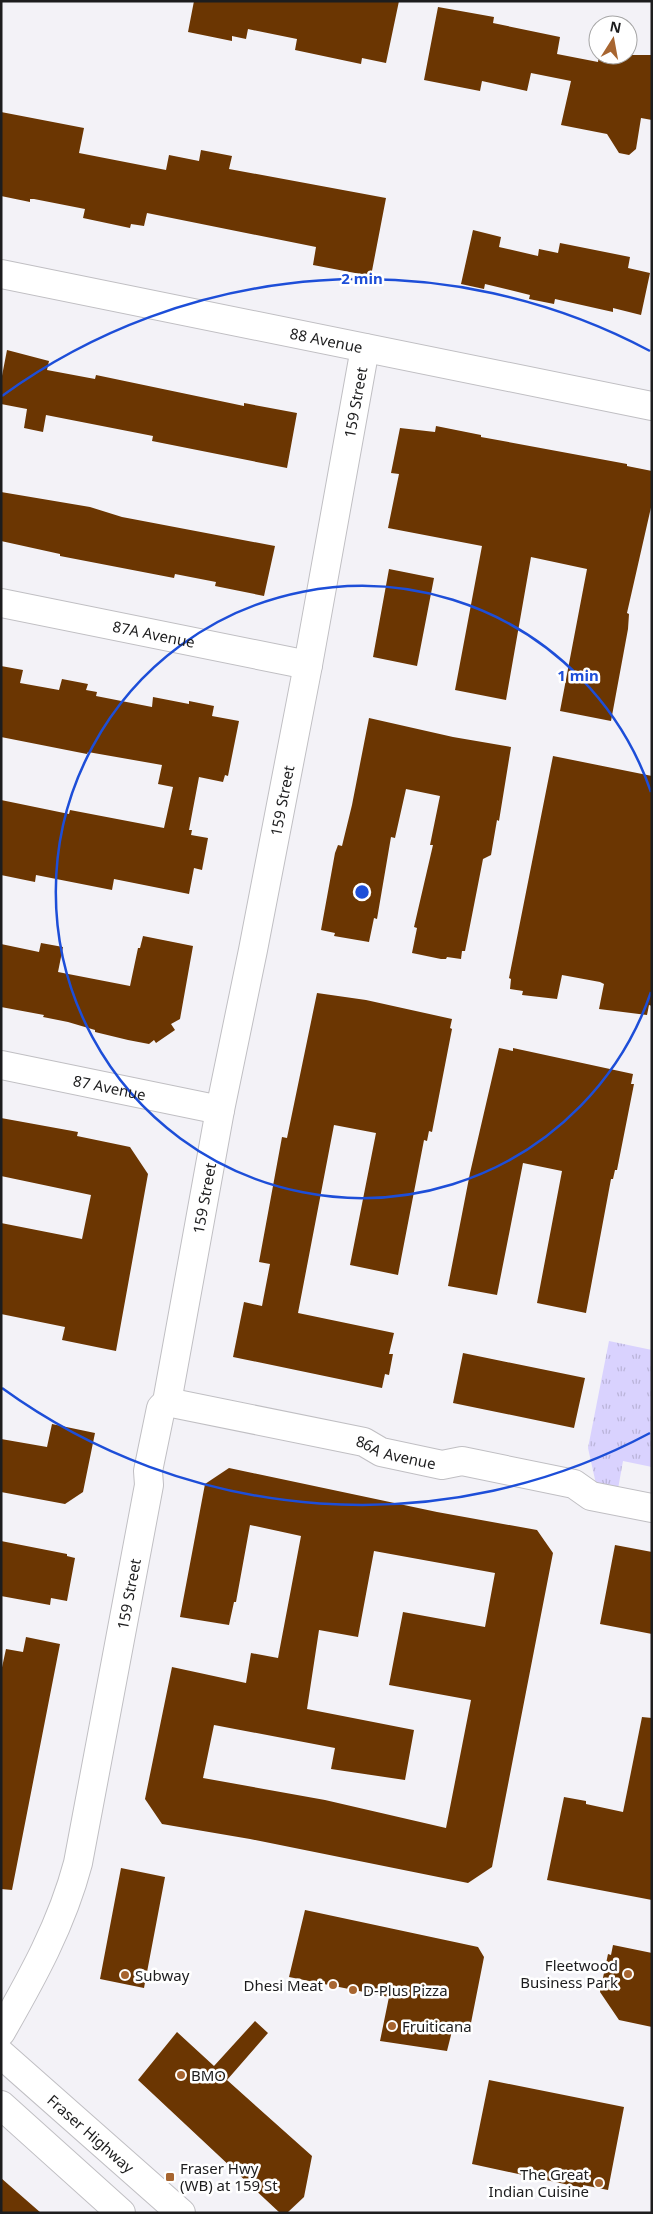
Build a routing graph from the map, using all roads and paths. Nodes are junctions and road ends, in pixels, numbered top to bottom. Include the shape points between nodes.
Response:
1 (1, 274) edge
2 (365, 348) junction
3 (652, 406) edge
4 (1, 603) edge
5 (308, 664) junction
6 (1, 1065) edge
7 (220, 1110) junction
8 (167, 1402) junction
9 (652, 1508) edge
10 (1, 2032) edge
11 (1, 2054) edge
12 (1, 2105) edge
13 (121, 2213) edge
14 (181, 2213) edge

1 - 2 street, 88 Avenue
2 - 3 street, 88 Avenue
2 - 5 street, 159 Street
4 - 5 street, 87A Avenue
5 - 7 street, 159 Street
6 - 7 street, 87 Avenue
7 - 8 street, 159 Street
8 - 9 street, 86A Avenue via 364,1442 381,1452 442,1465 462,1461 574,1484 591,1496
8 - 10 street, 159 Street via 161,1408 156,1428 148,1470 149,1485 72,1886 56,1930
11 - 14 street, Fraser Highway
12 - 13 street

